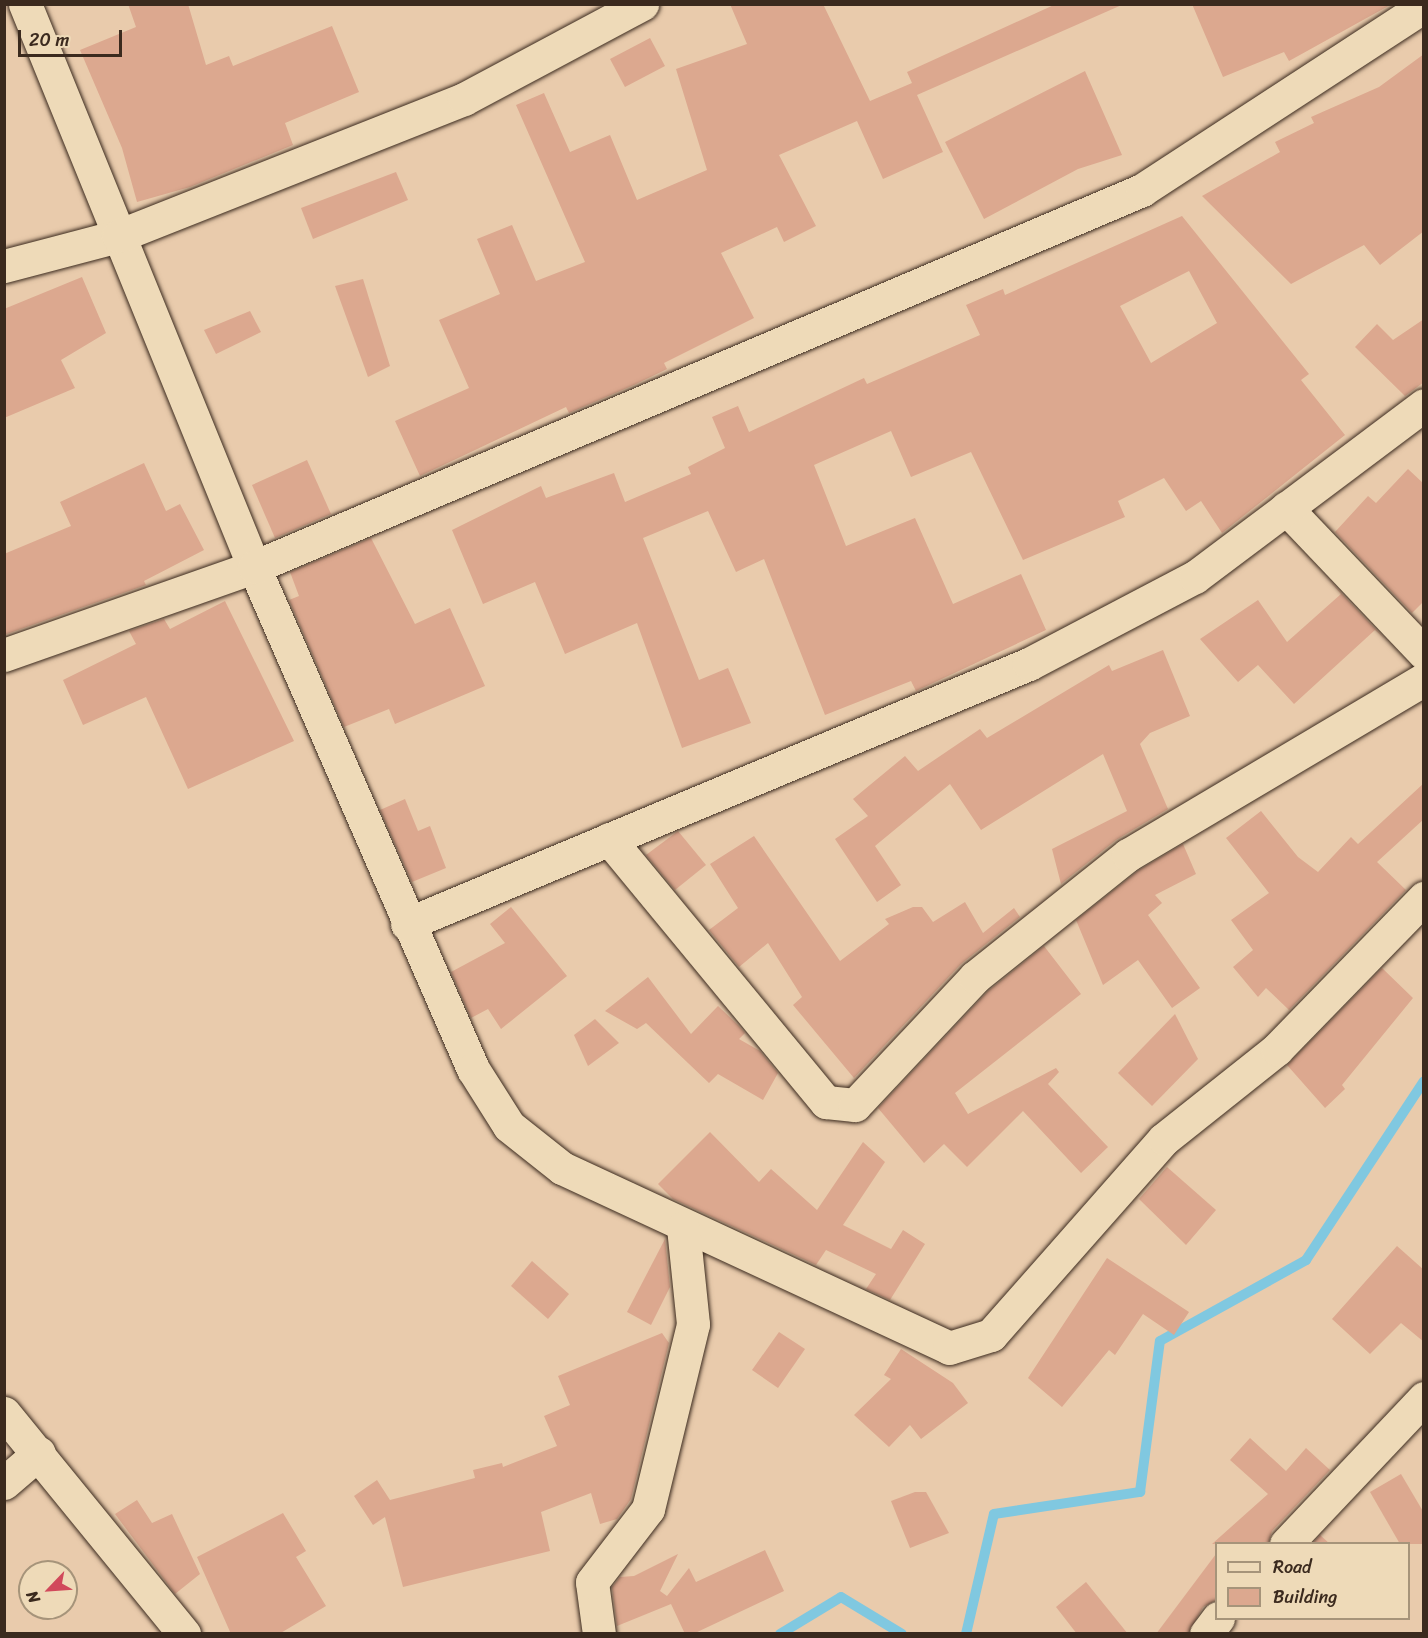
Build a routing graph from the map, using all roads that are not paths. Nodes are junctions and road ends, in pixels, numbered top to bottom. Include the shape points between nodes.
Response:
1 (25, 4) edge
2 (642, 4) edge
3 (1424, 6) edge
4 (118, 236) junction
5 (4, 266) edge
6 (1424, 405) edge
7 (1286, 508) junction
8 (254, 567) junction
9 (1424, 653) edge
10 (4, 655) edge
11 (1424, 679) edge
12 (609, 839) junction
13 (1424, 898) edge
14 (407, 924) junction
15 (683, 1228) junction
16 (1424, 1398) edge
17 (4, 1413) edge
18 (39, 1453) junction
19 (4, 1483) edge
20 (1288, 1542) edge
21 (1216, 1620) edge
22 (184, 1634) edge
23 (599, 1634) edge
24 (1206, 1634) edge

1 - 4 street
2 - 4 street via 464,99
3 - 8 street via 1142,190
4 - 5 street
4 - 8 street
6 - 7 street
7 - 9 street
7 - 12 street via 1195,578 1029,664
8 - 10 street
8 - 14 street
11 - 12 street via 1128,855 975,977 855,1105 826,1102
12 - 14 street
13 - 15 street via 1277,1050 1164,1139 992,1335 949,1348
14 - 15 street via 473,1069 509,1126 562,1168
15 - 23 street via 693,1324 648,1509 592,1582
16 - 20 street
17 - 18 street
18 - 19 street
18 - 22 street
21 - 24 street

